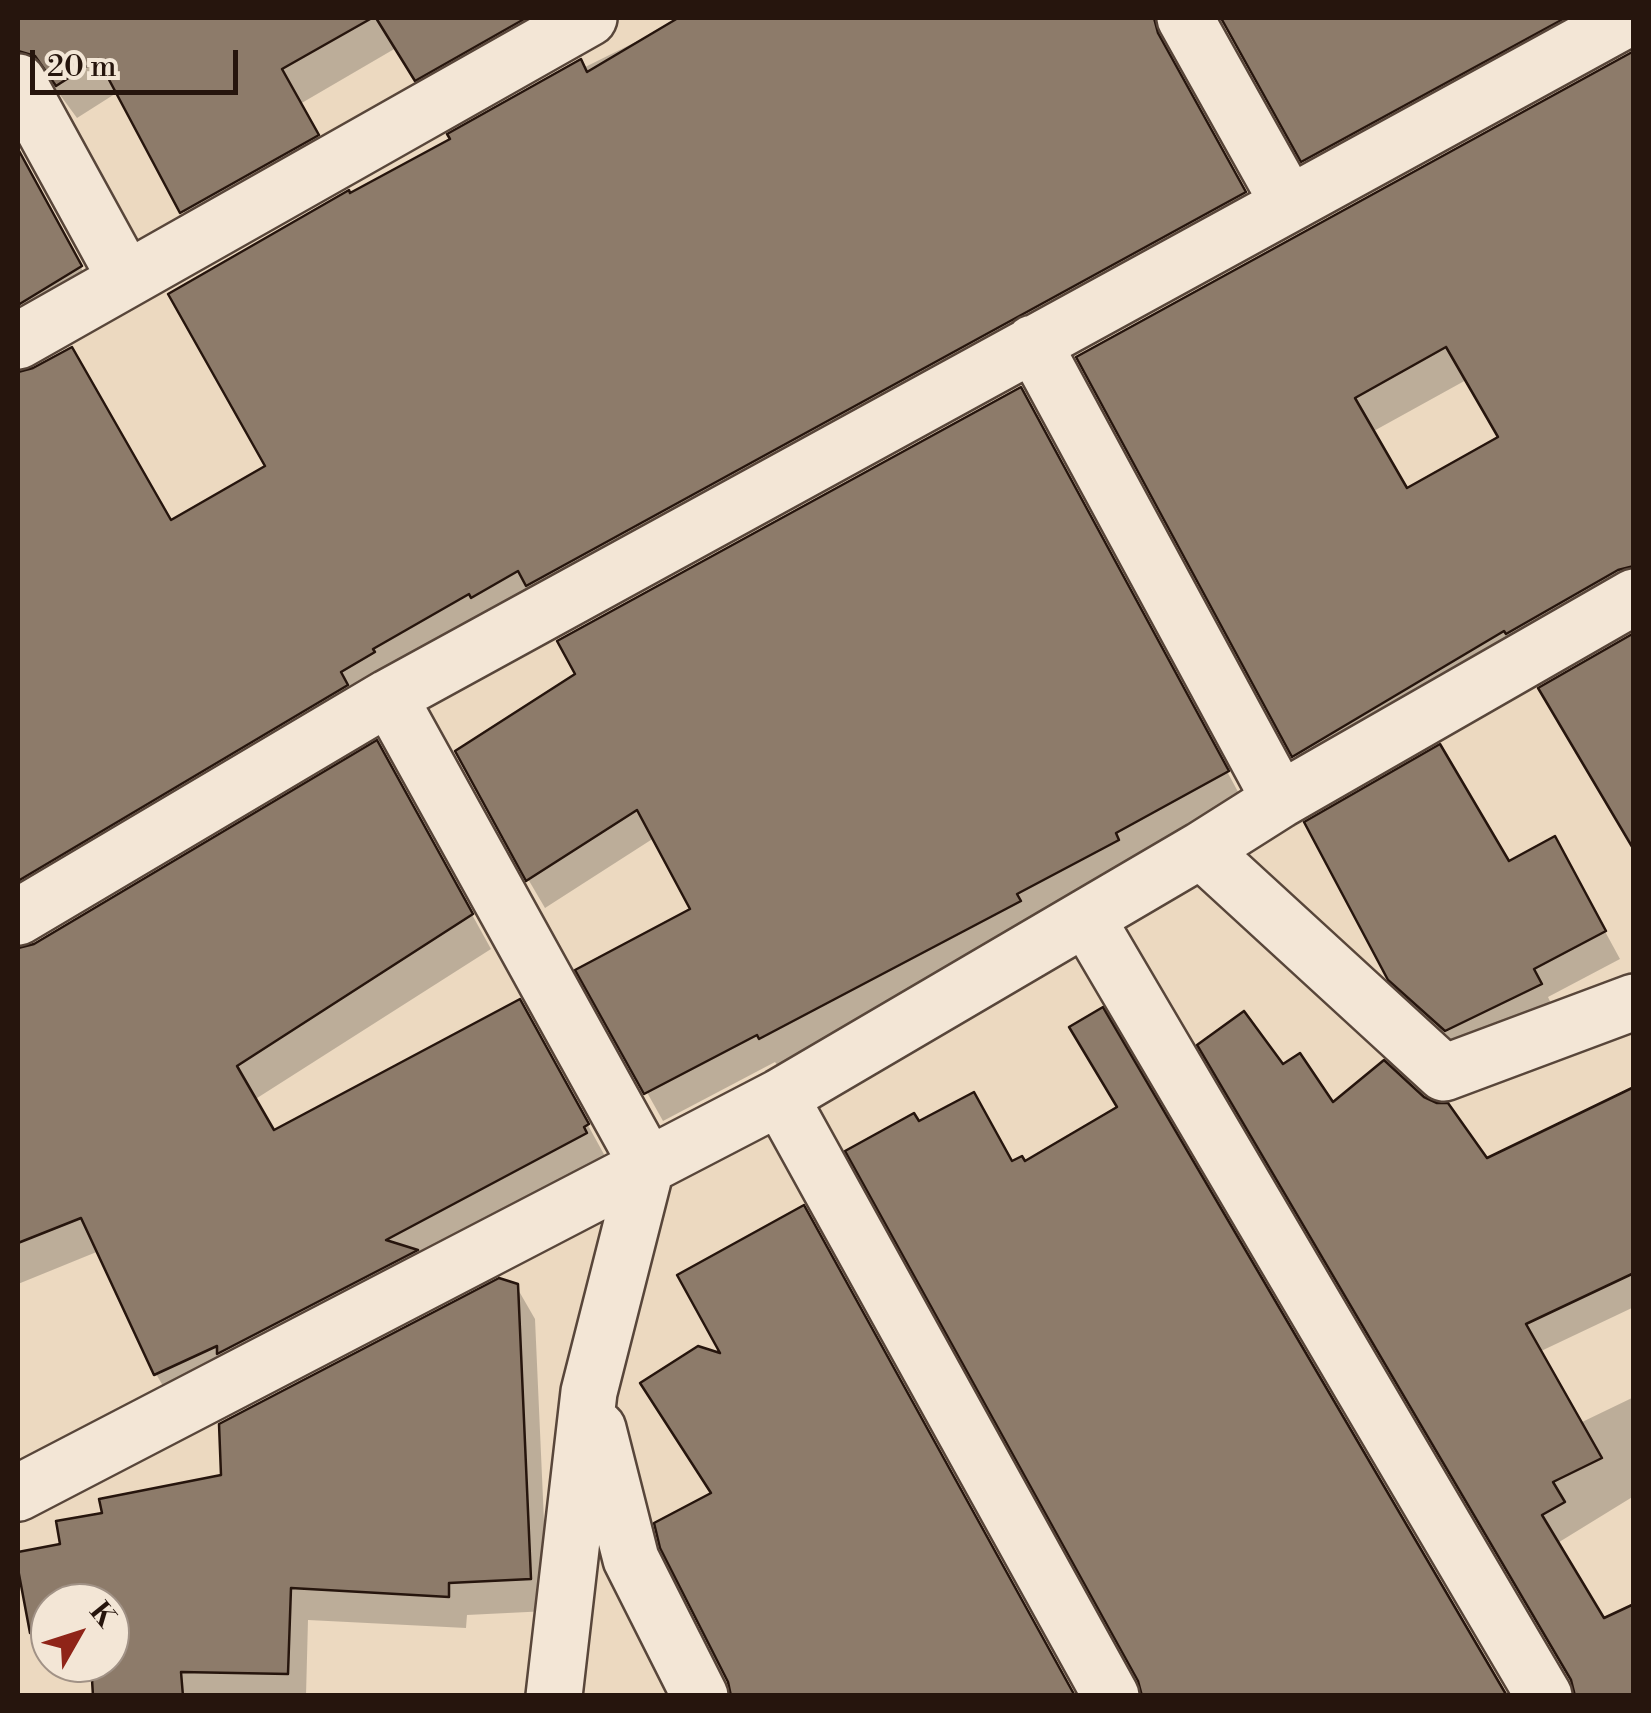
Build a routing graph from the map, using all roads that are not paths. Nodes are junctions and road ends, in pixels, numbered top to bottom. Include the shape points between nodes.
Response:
1 (1186, 18) edge
2 (1629, 18) edge
3 (558, 25) edge
4 (18, 82) edge
5 (1290, 204) junction
6 (126, 278) junction
7 (18, 341) edge
8 (1033, 343) junction
9 (1634, 597) edge
10 (390, 698) junction
11 (1280, 800) junction
12 (1201, 850) junction
13 (18, 918) edge
14 (1088, 919) junction
15 (1628, 1018) edge
16 (780, 1097) junction
17 (648, 1164) junction
18 (588, 1392) junction
19 (18, 1493) edge
20 (554, 1696) edge
21 (700, 1696) edge
22 (1112, 1696) edge
23 (1544, 1696) edge

1 - 5 street
2 - 5 street
3 - 6 street
4 - 6 street
5 - 8 street
6 - 7 street
8 - 10 street
8 - 11 street
9 - 11 street
10 - 13 street
10 - 17 street
11 - 12 street
12 - 14 street
12 - 15 street via 1444,1073
14 - 16 street
14 - 23 street
16 - 17 street
16 - 22 street
17 - 18 street
17 - 19 street
18 - 20 street
18 - 21 street via 631,1559

